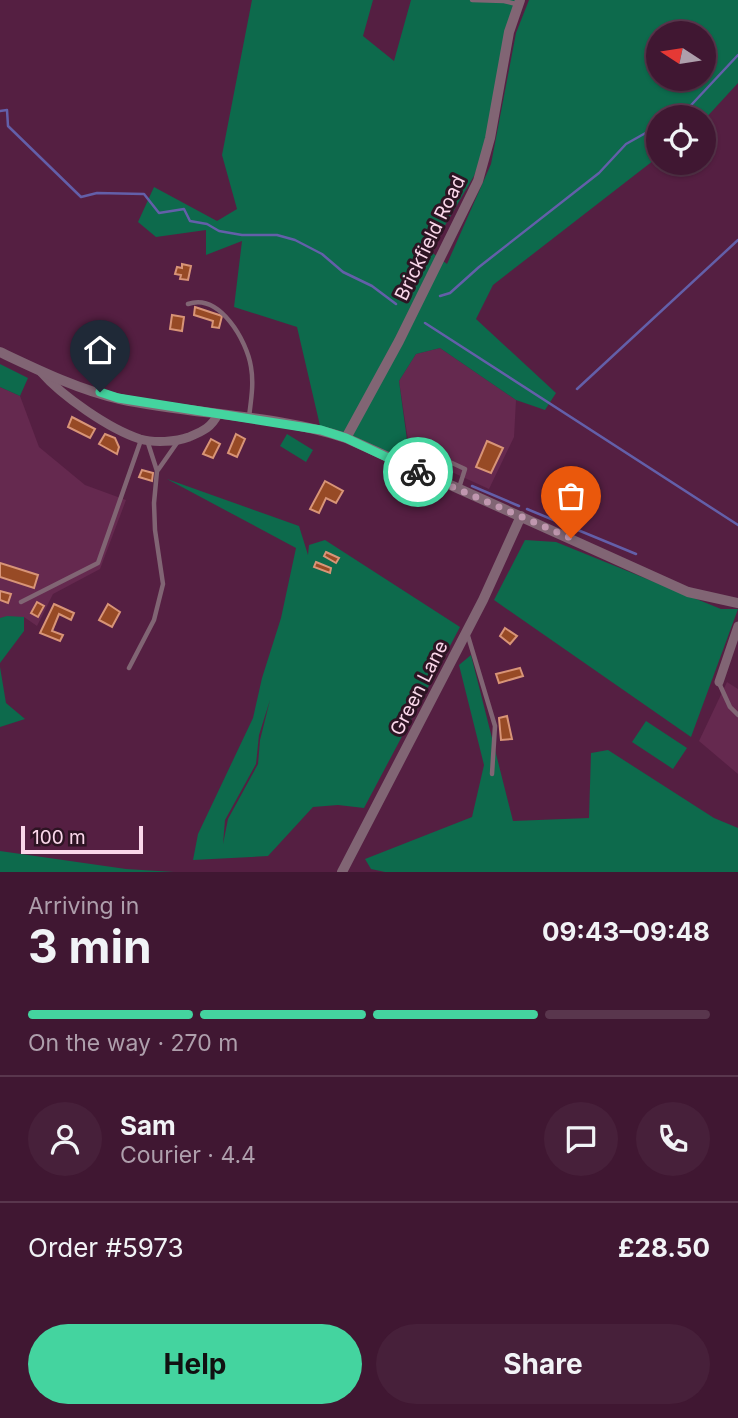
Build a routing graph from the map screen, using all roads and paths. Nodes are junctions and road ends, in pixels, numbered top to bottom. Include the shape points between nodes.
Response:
1 (472, 0) edge
2 (519, 2) edge
3 (188, 304) dead end
4 (0, 352) edge
5 (41, 371) junction
6 (218, 414) junction
7 (249, 417) junction
8 (346, 438) junction
9 (144, 439) junction
10 (180, 440) junction
11 (415, 446) dead end
12 (440, 457) junction
13 (157, 471) junction
14 (432, 477) junction
15 (459, 489) junction
16 (521, 516) junction
17 (21, 602) dead end
18 (738, 603) edge
19 (738, 625) edge
20 (467, 632) junction
21 (129, 668) dead end
22 (719, 682) joint
23 (738, 715) edge
24 (492, 774) dead end
25 (342, 872) edge

1 - 2 lane
2 - 8 street, Brickfield Road via 478,181
3 - 7 lane via 203,303 225,314 240,338 251,366
4 - 5 street
5 - 6 street via 118,398
5 - 9 street via 57,391
6 - 7 street
6 - 10 street via 209,427
7 - 8 street
8 - 14 street
9 - 10 street
9 - 13 lane
9 - 17 lane via 98,563
10 - 13 lane
11 - 12 lane
12 - 14 lane
12 - 15 lane via 465,469
13 - 21 lane via 155,530 163,584 154,621
14 - 15 street
15 - 16 street
16 - 18 street via 688,592
16 - 20 street, Green Lane
19 - 22 street
20 - 24 lane via 495,726
20 - 25 street, Green Lane
22 - 23 lane

